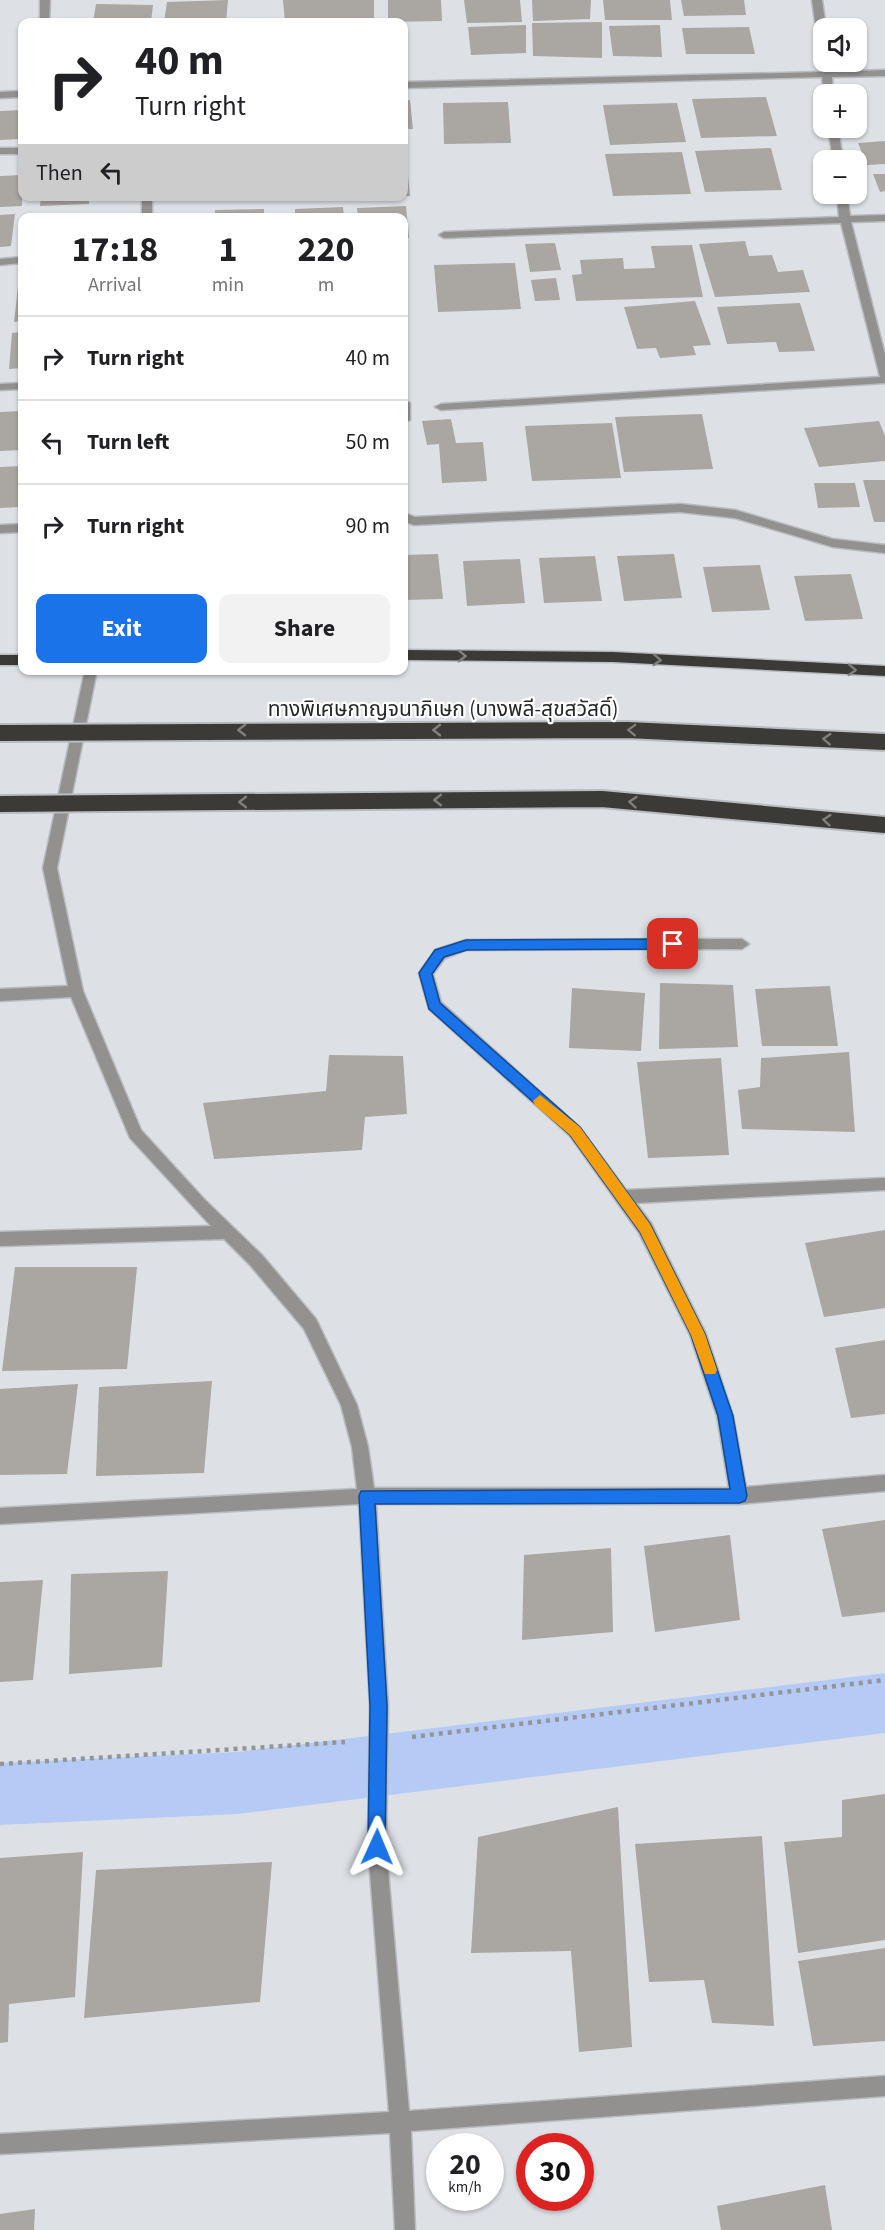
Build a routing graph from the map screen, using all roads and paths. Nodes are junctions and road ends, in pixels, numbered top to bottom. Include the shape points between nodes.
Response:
1 (45, 0) edge
2 (817, 0) edge
3 (45, 18) edge
4 (819, 18) edge
5 (885, 73) edge
6 (826, 74) junction
7 (828, 84) edge
8 (408, 85) edge
9 (0, 94) edge
10 (18, 94) edge
11 (0, 151) edge
12 (18, 151) edge
13 (843, 204) edge
14 (885, 218) edge
15 (845, 220) junction
16 (444, 235) dead end
17 (18, 261) edge
18 (0, 262) edge
19 (885, 378) edge
20 (18, 386) edge
21 (0, 387) edge
22 (441, 407) dead end
23 (408, 519) edge
24 (18, 528) edge
25 (0, 529) edge
26 (885, 549) edge
27 (408, 656) edge
28 (0, 660) edge
29 (18, 660) edge
30 (885, 671) edge
31 (90, 675) edge
32 (0, 732) edge
33 (885, 742) edge
34 (0, 804) edge
35 (885, 825) edge
36 (742, 944) dead end
37 (76, 991) junction
38 (0, 994) edge
39 (885, 1184) edge
40 (622, 1197) junction
41 (227, 1232) junction
42 (0, 1239) edge
43 (885, 1483) edge
44 (367, 1496) junction
45 (739, 1496) junction
46 (0, 1516) edge
47 (885, 1680) edge
48 (402, 1738) dead end
49 (357, 1742) dead end
50 (0, 1764) edge
51 (885, 2086) edge
52 (400, 2122) junction
53 (0, 2144) edge
54 (405, 2230) edge

1 - 3 street
2 - 4 street
5 - 6 street
6 - 7 street
6 - 8 street
9 - 10 street
11 - 12 street
13 - 15 street
14 - 15 street
15 - 16 street
15 - 19 street
17 - 18 street
19 - 22 street
20 - 21 street
23 - 26 street via 680,508 755,518 839,546
24 - 25 street
27 -> 30 highway via 613,657
28 - 29 highway
31 - 37 street via 50,868
33 -> 32 highway, ทางพิเศษกาญจนาภิเษก (บางพลี-สุขสวัสดิ์), bridge via 627,730
35 -> 34 highway, bridge via 602,799
36 - 40 street via 466,945 440,954 426,973 434,1005 575,1131
37 - 38 street
37 - 41 street via 135,1134
39 - 40 street
40 - 45 street via 645,1228 698,1334 725,1416
41 - 42 street
41 - 44 street via 310,1324 349,1405
43 - 45 street
44 - 45 street
44 - 46 street
44 - 52 street, bridge via 379,1706 377,1847
47 - 48 path
49 - 50 path
51 - 52 street
52 - 53 street
52 - 54 street

